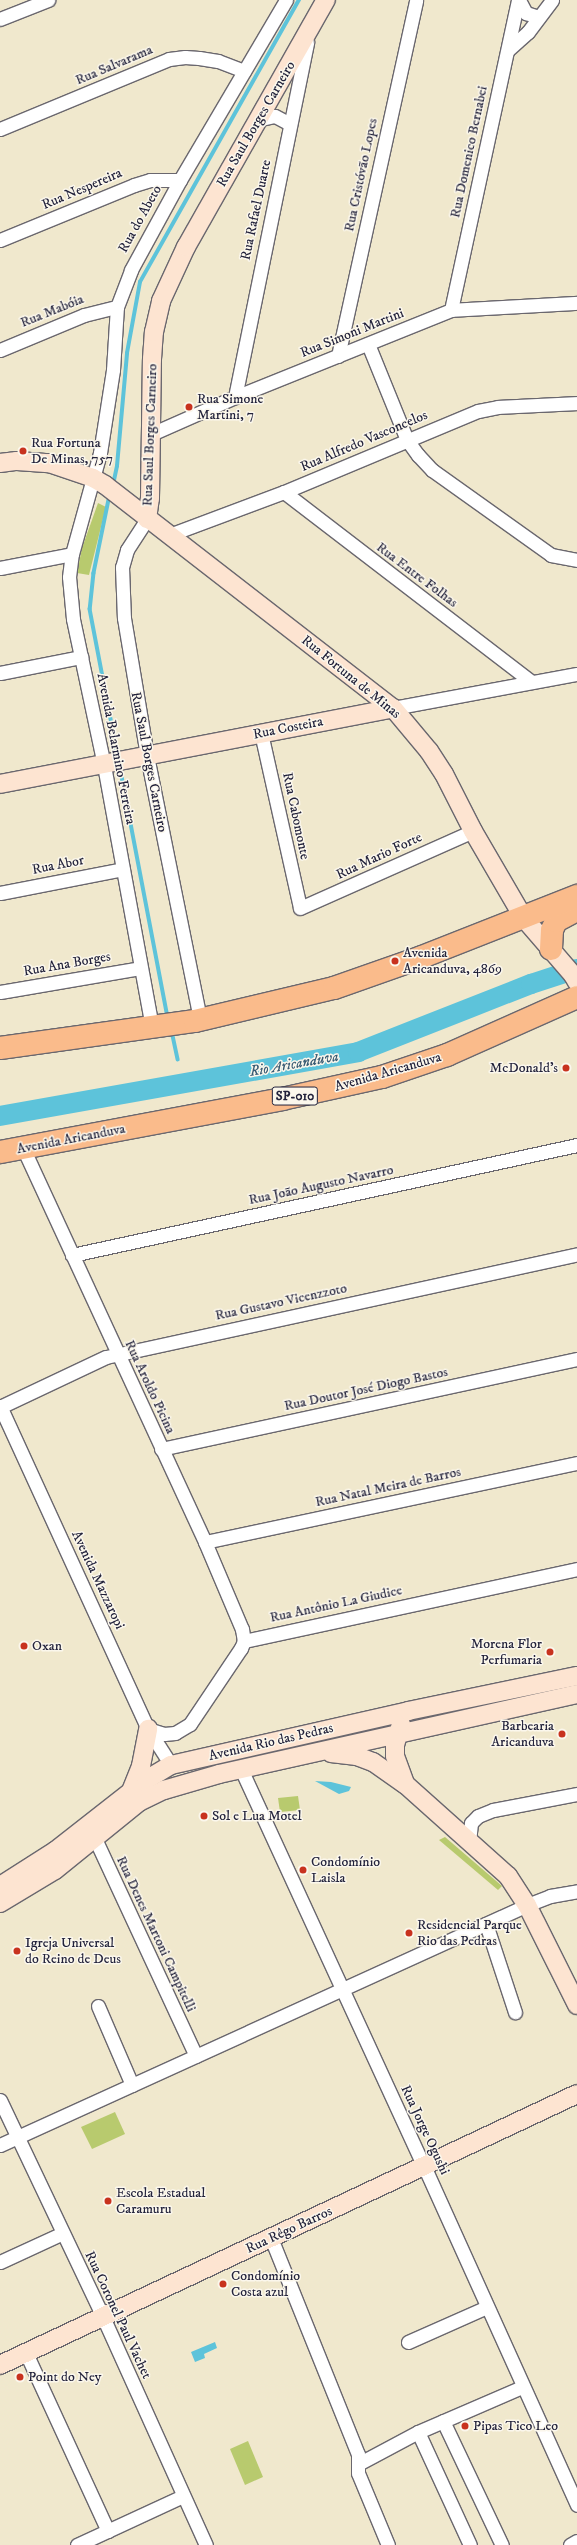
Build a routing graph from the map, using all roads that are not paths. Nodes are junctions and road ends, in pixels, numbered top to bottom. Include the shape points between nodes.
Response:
1 (48, 0) edge
2 (286, 0) edge
3 (326, 0) edge
4 (416, 0) edge
5 (518, 0) edge
6 (552, 0) edge
7 (21, 5) edge
8 (538, 17) junction
9 (0, 19) edge
10 (309, 30) junction
11 (508, 50) junction
12 (244, 71) junction
13 (258, 120) junction
14 (290, 124) junction
15 (0, 129) edge
16 (180, 180) junction
17 (0, 240) edge
18 (577, 302) edge
19 (117, 307) junction
20 (451, 310) junction
21 (368, 344) junction
22 (0, 350) edge
23 (338, 356) junction
24 (235, 397) junction
25 (577, 404) edge
26 (149, 435) junction
27 (407, 440) junction
28 (0, 463) edge
29 (99, 481) junction
30 (284, 492) junction
31 (147, 519) junction
32 (169, 535) junction
33 (72, 554) junction
34 (577, 560) edge
35 (0, 568) edge
36 (81, 657) junction
37 (0, 673) edge
38 (577, 674) edge
39 (532, 682) junction
40 (393, 708) junction
41 (261, 733) junction
42 (142, 757) junction
43 (110, 764) junction
44 (0, 784) edge
45 (473, 831) junction
46 (123, 869) junction
47 (0, 893) edge
48 (577, 896) edge
49 (299, 906) joint
50 (577, 910) edge
51 (523, 917) junction
52 (544, 941) junction
53 (140, 968) junction
54 (575, 978) edge
55 (0, 992) edge
56 (577, 997) edge
57 (198, 1020) junction
58 (155, 1027) junction
59 (0, 1048) edge
60 (577, 1145) edge
61 (23, 1148) junction
62 (0, 1152) edge
63 (577, 1254) edge
64 (72, 1255) junction
65 (117, 1354) junction
66 (577, 1359) edge
67 (0, 1407) edge
68 (160, 1449) junction
69 (577, 1463) edge
70 (205, 1542) junction
71 (577, 1569) edge
72 (244, 1641) junction
73 (577, 1676) edge
74 (577, 1694) edge
75 (408, 1711) junction
76 (148, 1729) junction
77 (398, 1733) junction
78 (316, 1752) junction
79 (171, 1766) junction
80 (241, 1769) junction
81 (192, 1781) junction
82 (405, 1784) junction
83 (131, 1791) junction
84 (577, 1794) edge
85 (91, 1832) junction
86 (469, 1842) junction
87 (0, 1886) edge
88 (577, 1891) edge
89 (0, 1903) edge
90 (527, 1905) junction
91 (486, 1924) junction
92 (342, 1989) junction
93 (577, 2005) edge
94 (98, 2006) dead end
95 (514, 2012) dead end
96 (196, 2056) junction
97 (132, 2085) junction
98 (577, 2094) edge
99 (0, 2100) edge
100 (17, 2137) junction
101 (0, 2145) edge
102 (424, 2166) junction
103 (63, 2233) junction
104 (271, 2238) junction
105 (0, 2262) edge
106 (487, 2307) junction
107 (103, 2317) junction
108 (408, 2342) dead end
109 (26, 2353) junction
110 (0, 2365) edge
111 (522, 2387) junction
112 (443, 2421) junction
113 (418, 2432) junction
114 (358, 2464) junction
115 (183, 2496) junction
116 (577, 2505) edge
117 (108, 2531) junction
118 (577, 2541) edge
119 (77, 2545) edge
120 (206, 2545) edge
121 (388, 2545) edge
122 (470, 2545) edge
123 (502, 2545) edge
124 (570, 2545) edge

1 - 7 street
2 - 12 street, Rua do Abeto
3 - 10 street, Rua Saul Borges Carneiro
4 - 23 street, Rua Cristóvão Lopes
5 - 8 street via 526,14
5 - 11 street, Rua Domenico Bernabei
6 - 8 street
7 - 9 street
8 - 11 street via 521,39
10 - 13 street, Rua Saul Borges Carneiro
10 - 14 street, Rua Rafael Duarte
11 - 20 street, Rua Domenico Bernabei
12 - 15 street, Rua Salvarama via 218,61 199,58 169,59
12 - 16 street, Rua do Abeto
13 - 14 street via 275,116
13 - 26 street, Rua Saul Borges Carneiro via 186,247 161,301 154,332
14 - 24 street, Rua Rafael Duarte
16 - 17 street, Rua Nespereira via 150,180 134,185
16 - 19 street, Rua do Abeto via 140,251
18 - 20 street, Rua Simoni Martini
19 - 22 street, Rua Mabóia via 84,315
19 - 29 street, Rua do Abeto via 113,370 100,453
20 - 21 street, Rua Simoni Martini
21 - 23 street, Rua Simoni Martini
21 - 27 street
23 - 24 street, Rua Simoni Martini
24 - 26 street, Rua Simoni Martini
25 - 27 street, Rua Alfredo Vasconcelos via 498,407 478,411
26 - 31 street, Rua Saul Borges Carneiro via 150,498
27 - 30 street, Rua Alfredo Vasconcelos
27 - 34 street via 432,470 501,520 551,555
28 - 29 street, Rua Fortuna de Minas via 17,460 49,463
29 - 31 street, Rua Fortuna de Minas
29 - 33 street, Avenida Belarmino Ferreira
30 - 32 street, Rua Alfredo Vasconcelos
30 - 39 street, Rua Entre Folhas
31 - 32 street, Rua Fortuna de Minas
31 - 42 street, Rua Saul Borges Carneiro via 127,550 122,574 124,618
32 - 40 street, Rua Fortuna de Minas
33 - 35 street
33 - 36 street, Avenida Belarmino Ferreira via 69,577 71,600
36 - 37 street
36 - 43 street, Avenida Belarmino Ferreira
38 - 39 street, Rua Costeira
39 - 40 street, Rua Costeira
40 - 41 street, Rua Costeira
40 - 45 street, Rua Fortuna de Minas via 444,774
41 - 42 street, Rua Costeira
41 - 49 street, Rua Cabomonte
42 - 43 street, Rua Costeira
42 - 57 street, Rua Saul Borges Carneiro
43 - 44 street, Rua Costeira
43 - 46 street, Avenida Belarmino Ferreira
45 - 49 street, Rua Mario Forte via 305,908
45 - 51 street, Rua Fortuna de Minas
46 - 47 street, Rua Abor
46 - 53 street, Avenida Belarmino Ferreira
48 - 51 highway
50 - 52 highway via 556,921
51 - 52 street, Rua Fortuna de Minas
51 - 57 highway via 334,988
52 - 54 street, Rua Fortuna de Minas
53 - 55 street, Rua Ana Borges
53 - 58 street, Avenida Belarmino Ferreira
56 - 61 highway, Avenida Aricanduva / SP-010 via 447,1055 382,1077 282,1099
57 - 58 highway
58 - 59 highway
60 - 64 street, Rua João Augusto Navarro
61 - 62 highway, Avenida Aricanduva / SP-010
61 - 64 street, Rua Aroldo Picina
63 - 65 street, Rua Gustavo Vicenzzoto
64 - 65 street, Rua Aroldo Picina
65 - 67 street, Rua Gustavo Vicenzzoto
65 - 68 street, Rua Aroldo Picina
66 - 68 street, Rua Doutor José Diogo Bastos
67 - 76 street, Avenida Mazzaropi
68 - 70 street, Rua Aroldo Picina
69 - 70 street, Rua Natal Meira de Barros
70 - 72 street, Rua Aroldo Picina via 242,1629
71 - 72 street, Rua Antônio La Giudice
72 - 76 street via 190,1724 175,1733 164,1734
73 - 75 street, Avenida Rio das Pedras
74 - 77 street, Avenida Rio das Pedras
75 - 77 street
75 - 79 street, Avenida Rio das Pedras
76 - 79 street, Avenida Mazzaropi
76 - 83 street via 141,1766
77 - 78 street, Avenida Rio das Pedras
77 - 82 street via 395,1756
78 - 80 street, Avenida Rio das Pedras
78 - 82 street via 356,1756 373,1762
79 - 81 street
79 - 83 street, Avenida Rio das Pedras
80 - 81 street, Avenida Rio das Pedras
80 - 92 street, Rua Jorge Ogushi
81 - 85 street, Avenida Rio das Pedras via 139,1802
82 - 86 street
83 - 85 street, Avenida Rio das Pedras
84 - 86 street via 493,1810 478,1816 471,1823
85 - 87 street, Avenida Rio das Pedras via 55,1851
85 - 89 street, Avenida Rio das Pedras via 49,1874
85 - 96 street, Rua Denes Martoni Campitelli
86 - 90 street via 508,1876
88 - 90 street via 550,1896
90 - 91 street
90 - 93 street
91 - 92 street
91 - 95 street
92 - 96 street
92 - 102 street, Rua Jorge Ogushi
94 - 97 street
96 - 97 street
97 - 100 street
98 - 102 street, Rua Rêgo Barros
99 - 100 street, Rua Coronel Paul Vachet
100 - 101 street
100 - 103 street, Rua Coronel Paul Vachet
102 - 104 street, Rua Rêgo Barros
102 - 106 street, Rua Jorge Ogushi
103 - 105 street
103 - 107 street, Rua Coronel Paul Vachet
104 - 107 street, Rua Rêgo Barros
104 - 114 street via 358,2454
106 - 108 street
106 - 111 street, Rua Jorge Ogushi
107 - 109 street, Rua Rêgo Barros
107 - 115 street, Rua Coronel Paul Vachet
109 - 110 street, Rua Rêgo Barros
109 - 117 street
111 - 112 street
111 - 116 street, Rua Jorge Ogushi
112 - 113 street
112 - 123 street
113 - 114 street
113 - 122 street
114 - 121 street via 358,2473
115 - 117 street
115 - 120 street, Rua Coronel Paul Vachet
117 - 119 street
118 - 124 street

